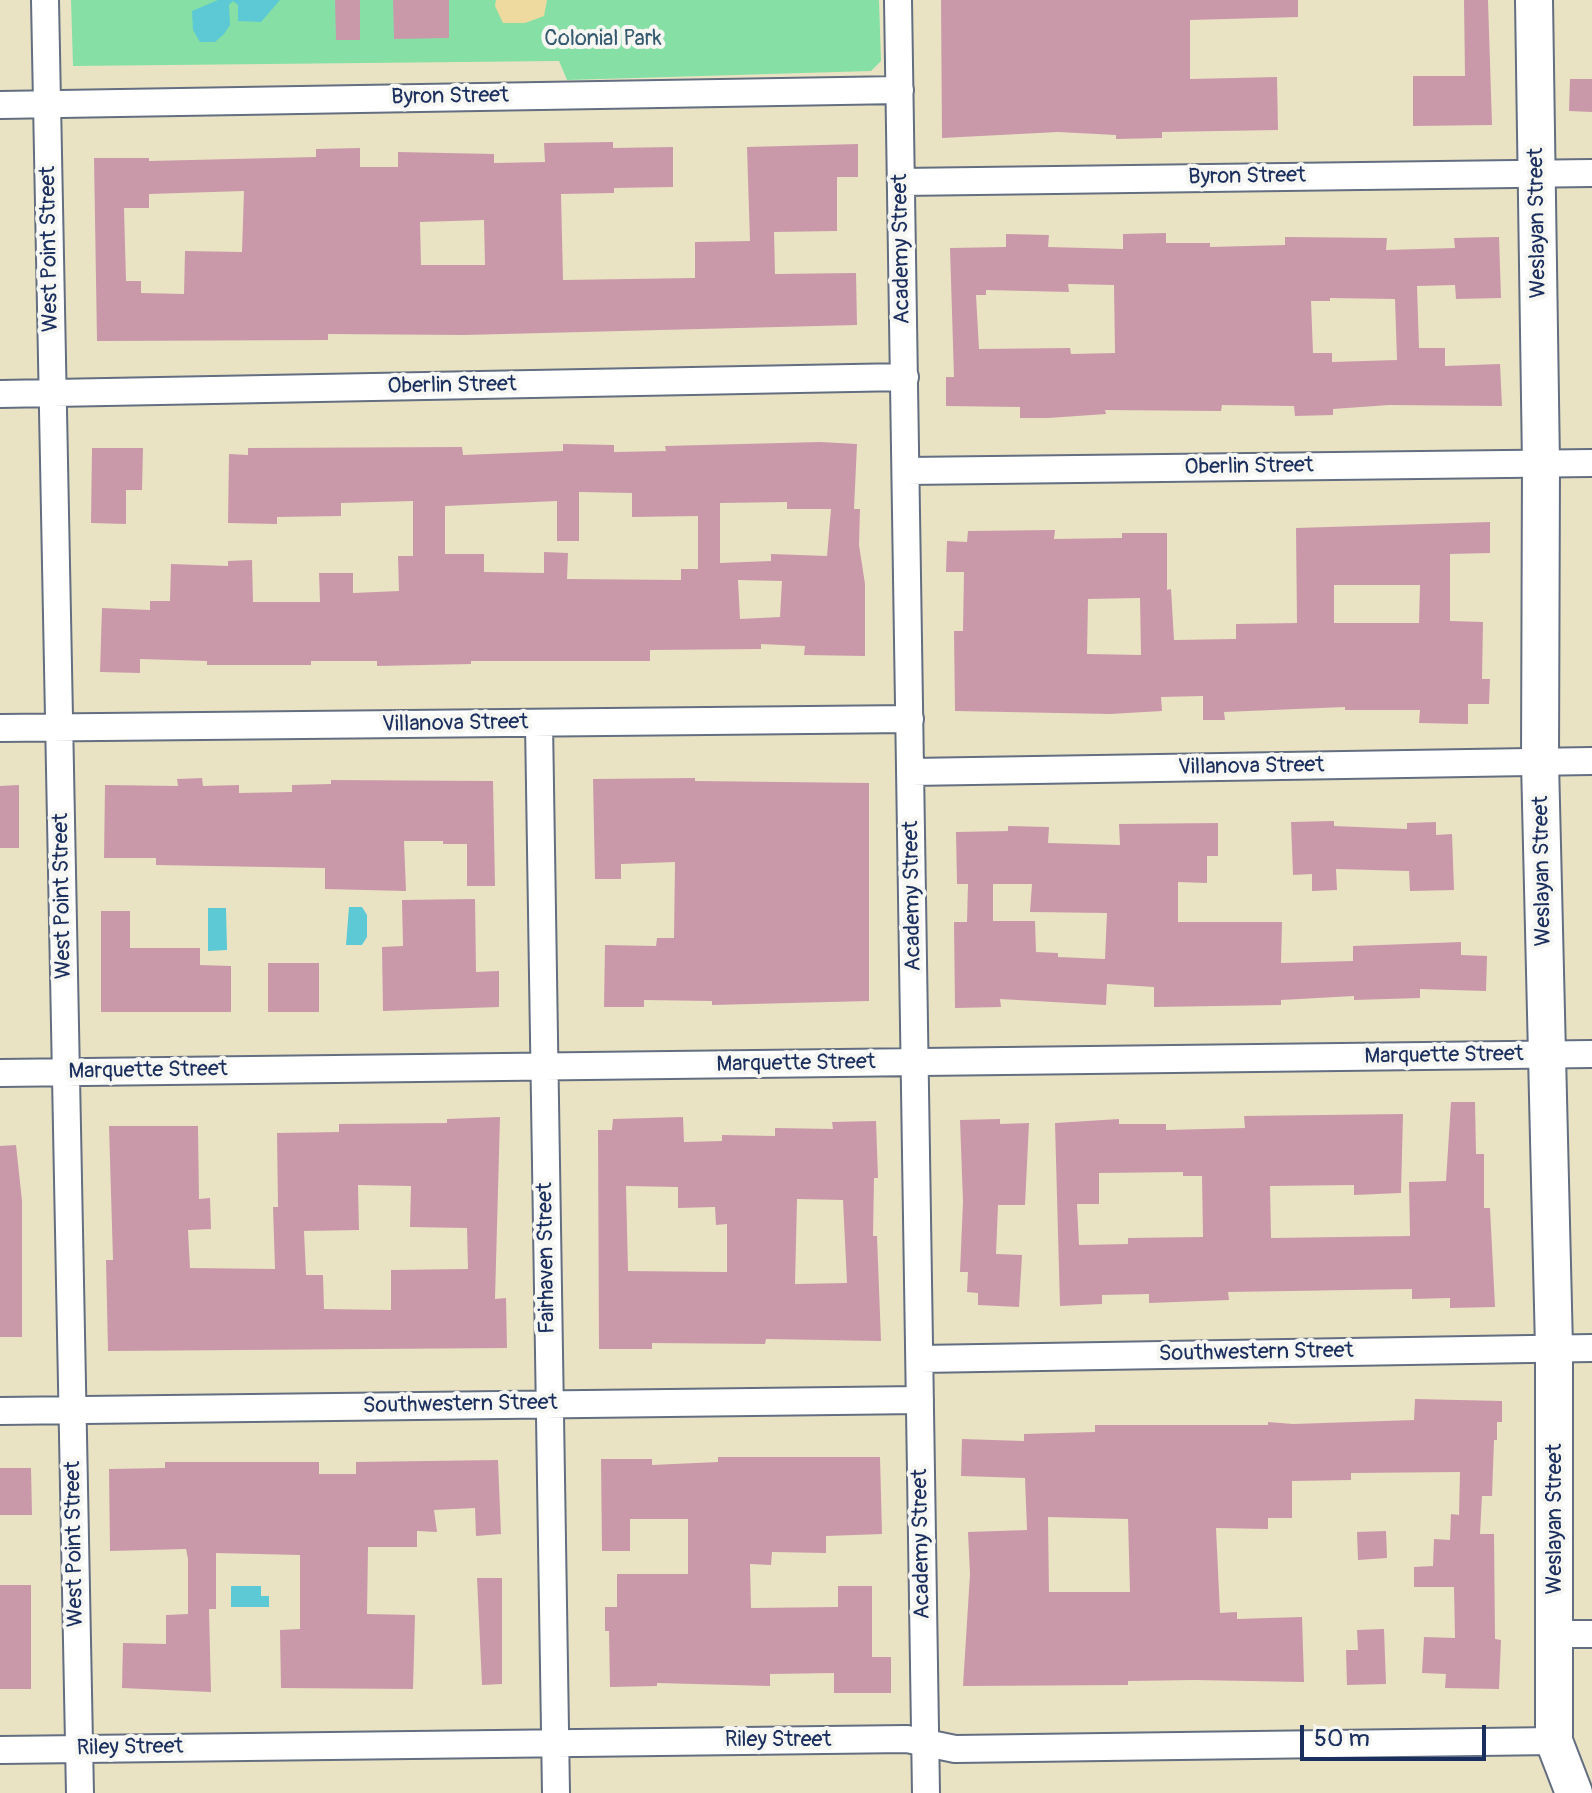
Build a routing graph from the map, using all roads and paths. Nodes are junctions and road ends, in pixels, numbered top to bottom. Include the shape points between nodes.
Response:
1 (45, 0) edge
2 (898, 0) edge
3 (1534, 0) edge
4 (900, 90) junction
5 (47, 104) junction
6 (0, 105) edge
7 (1537, 173) junction
8 (1592, 173) edge
9 (901, 182) junction
10 (905, 377) junction
11 (54, 393) junction
12 (0, 394) edge
13 (1592, 463) edge
14 (1541, 464) junction
15 (906, 471) junction
16 (910, 719) junction
17 (539, 723) junction
18 (0, 728) edge
19 (60, 728) junction
20 (1592, 761) edge
21 (1540, 762) junction
22 (911, 772) junction
23 (1592, 1054) edge
24 (1547, 1055) junction
25 (915, 1062) junction
26 (544, 1066) junction
27 (67, 1072) junction
28 (0, 1073) edge
29 (1554, 1348) junction
30 (1592, 1348) edge
31 (920, 1359) junction
32 (920, 1400) junction
33 (550, 1404) junction
34 (73, 1410) junction
35 (0, 1411) edge
36 (1555, 1634) junction
37 (1592, 1634) edge
38 (1554, 1741) junction
39 (555, 1742) junction
40 (925, 1745) junction
41 (79, 1749) junction
42 (0, 1750) edge
43 (80, 1793) edge
44 (556, 1793) edge
45 (926, 1793) edge
46 (1574, 1793) edge

1 - 5 street, West Point Street
2 - 4 street, Academy Street
3 - 7 main road, Weslayan Street
4 - 5 street, Byron Street
4 - 9 street, Academy Street
5 - 6 street, Byron Street
5 - 11 street, West Point Street
7 - 8 street, Byron Street
7 - 9 street, Byron Street
7 - 14 main road, Weslayan Street
9 - 10 street, Academy Street
10 - 11 street, Oberlin Street
10 - 15 street, Academy Street
11 - 12 street, Oberlin Street
11 - 19 street, West Point Street
13 - 14 street, Oberlin Street
14 - 15 street, Oberlin Street
14 - 21 main road, Weslayan Street
15 - 16 street, Academy Street
16 - 17 street, Villanova Street
16 - 22 street, Academy Street
17 - 19 street, Villanova Street
17 - 26 street, Fairhaven Street
18 - 19 street, Villanova Street
19 - 27 street, West Point Street
20 - 21 street, Villanova Street
21 - 22 street, Villanova Street
21 - 24 main road, Weslayan Street
22 - 25 street, Academy Street
23 - 24 street, Marquette Street
24 - 25 street, Marquette Street
24 - 29 main road, Weslayan Street
25 - 26 street, Marquette Street
25 - 31 street, Academy Street
26 - 27 street, Marquette Street
26 - 33 street, Fairhaven Street
27 - 28 street, Marquette Street
27 - 34 street, West Point Street
29 - 30 street, Southwestern Street
29 - 31 street, Southwestern Street
29 - 36 main road, Weslayan Street
31 - 32 street, Academy Street
32 - 33 street, Southwestern Street
32 - 40 street, Academy Street
33 - 34 street, Southwestern Street
33 - 39 street, Fairhaven Street
34 - 35 street, Southwestern Street
34 - 41 street, West Point Street
36 - 37 street
36 - 38 main road, Weslayan Street
38 - 40 street, Riley Street via 977,1749
38 - 46 main road
39 - 40 street, Riley Street via 907,1739
39 - 41 street, Riley Street
39 - 44 street, Fairhaven Street
40 - 45 street, Academy Street
41 - 42 street, Riley Street
41 - 43 street, West Point Street

